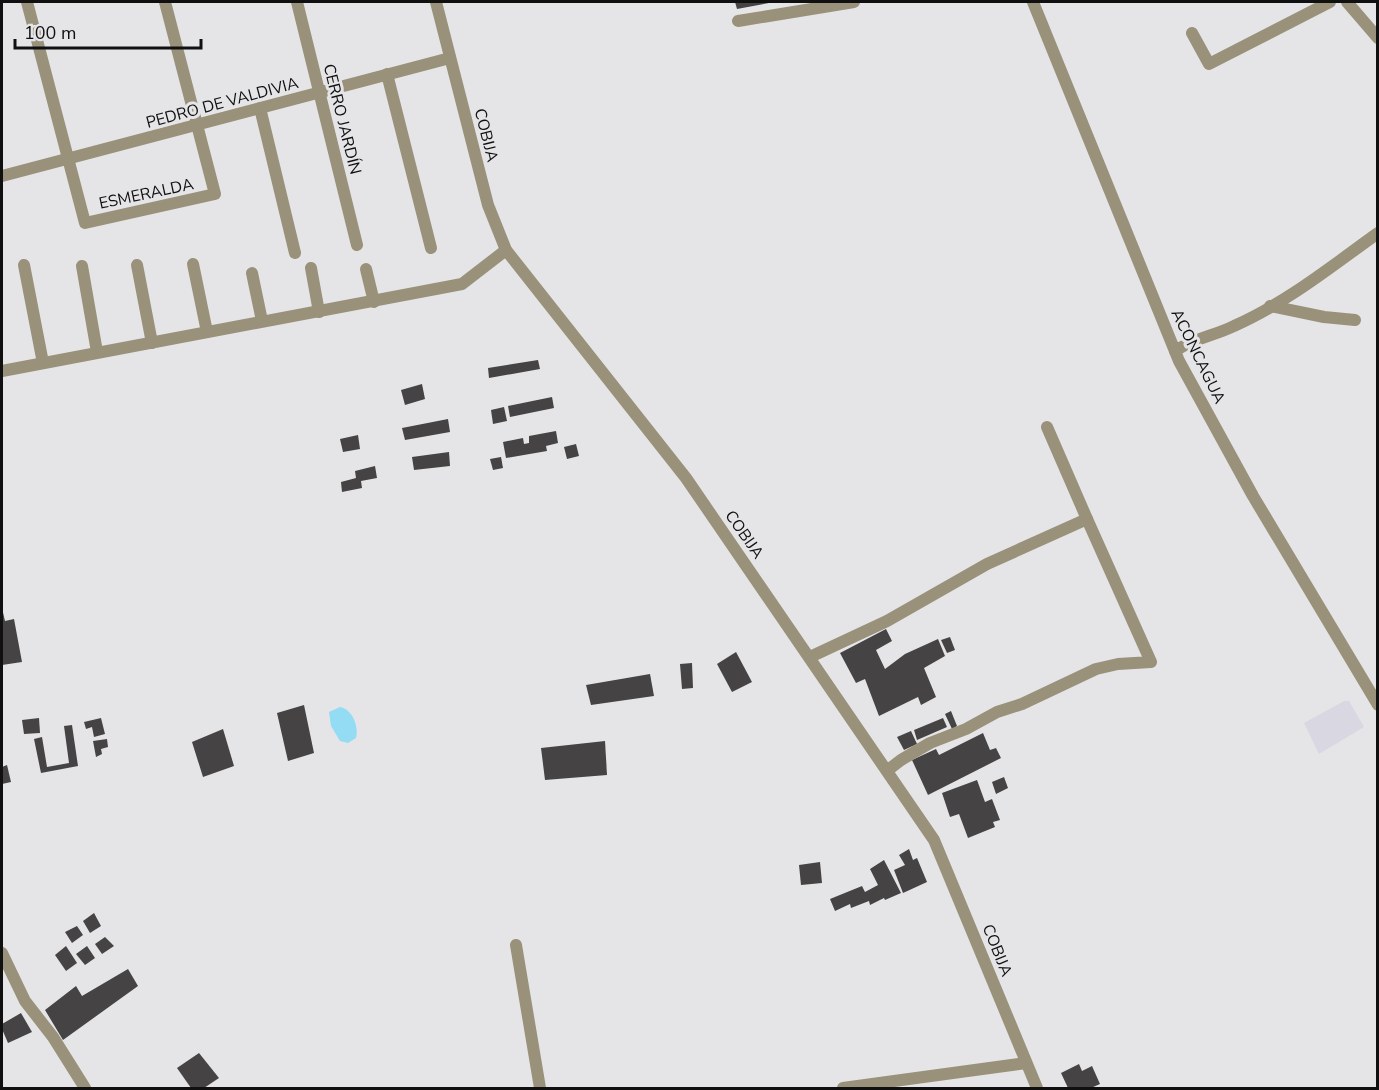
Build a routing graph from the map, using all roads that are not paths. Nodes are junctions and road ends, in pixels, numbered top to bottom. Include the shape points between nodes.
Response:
1 (27, 2) edge
2 (165, 2) edge
3 (297, 2) edge
4 (436, 2) edge
5 (854, 2) edge
6 (1033, 2) edge
7 (1330, 2) edge
8 (1347, 2) edge
9 (825, 4) edge
10 (738, 21) dead end
11 (1192, 33) dead end
12 (1377, 38) edge
13 (450, 58) junction
14 (387, 74) junction
15 (319, 92) junction
16 (260, 108) junction
17 (197, 126) junction
18 (69, 160) junction
19 (2, 176) edge
20 (1377, 233) edge
21 (357, 245) dead end
22 (431, 248) dead end
23 (506, 250) junction
24 (295, 253) dead end
25 (193, 264) dead end
26 (24, 265) dead end
27 (136, 265) dead end
28 (82, 266) dead end
29 (311, 268) dead end
30 (366, 268) dead end
31 (252, 273) dead end
32 (374, 302) junction
33 (1270, 306) junction
34 (319, 312) junction
35 (1355, 320) dead end
36 (262, 321) junction
37 (207, 332) junction
38 (152, 343) junction
39 (1175, 351) junction
40 (97, 352) junction
41 (43, 363) junction
42 (2, 371) edge
43 (1047, 427) dead end
44 (1087, 519) junction
45 (810, 657) junction
46 (1377, 705) edge
47 (888, 770) junction
48 (516, 945) dead end
49 (2, 953) edge
50 (1026, 1063) junction
51 (84, 1086) edge
52 (540, 1089) edge
53 (843, 1089) edge
54 (1037, 1089) edge

1 - 18 street
2 - 17 street
3 - 15 street, CERRO JARDÍN
4 - 13 street, COBIJA
5 - 9 street
6 - 39 street, ACONCAGUA
7 - 11 street via 1209,64
8 - 12 street
9 - 10 street
13 - 14 street, PEDRO DE VALDIVIA
13 - 23 street, COBIJA via 488,205
14 - 15 street, PEDRO DE VALDIVIA
14 - 22 street
15 - 16 street, PEDRO DE VALDIVIA
15 - 21 street, CERRO JARDÍN
16 - 17 street, PEDRO DE VALDIVIA
16 - 24 street
17 - 18 street, PEDRO DE VALDIVIA
17 - 18 street, ESMERALDA via 215,195 85,223
18 - 19 street, PEDRO DE VALDIVIA
20 - 33 street
23 - 32 street via 462,284
23 - 45 street, COBIJA via 686,478
25 - 37 street
26 - 41 street
27 - 38 street
28 - 40 street
29 - 34 street
30 - 32 street
31 - 36 street
32 - 34 street
33 - 35 street
33 - 39 street via 1234,327 1194,340
34 - 36 street
36 - 37 street
37 - 38 street
38 - 40 street
39 - 46 street, ACONCAGUA via 1253,496
40 - 41 street
41 - 42 street
43 - 44 street
44 - 45 street via 987,564 887,621
44 - 47 street via 1151,662 1096,669 930,743
45 - 47 street, COBIJA
47 - 50 street, COBIJA via 934,840
48 - 52 street
49 - 51 street via 25,1000
50 - 53 street
50 - 54 street, COBIJA

